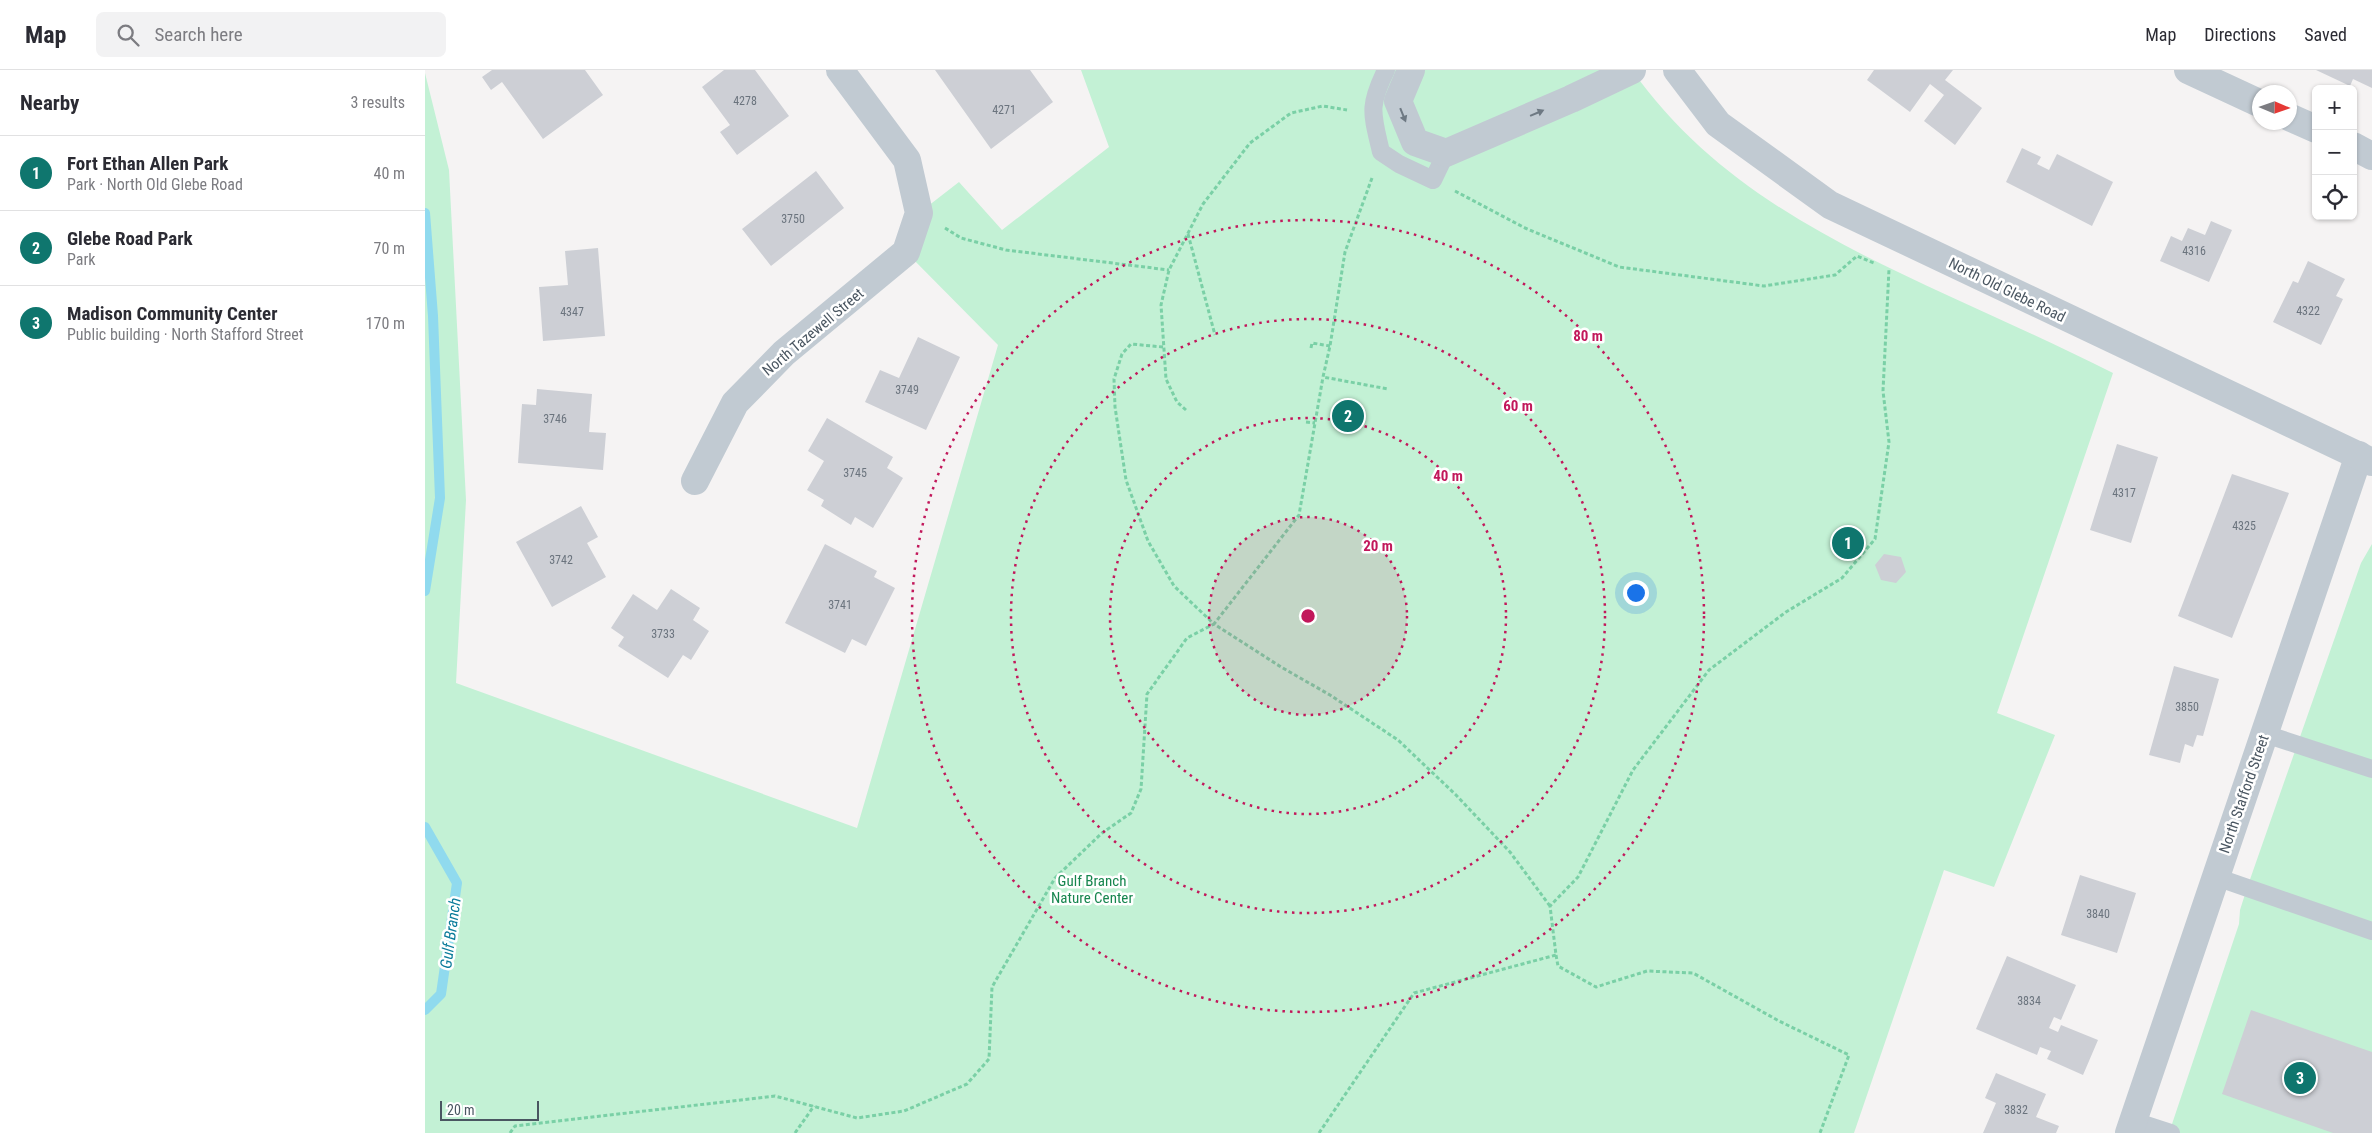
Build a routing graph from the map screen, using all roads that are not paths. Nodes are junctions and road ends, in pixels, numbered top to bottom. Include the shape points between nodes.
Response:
1 (840, 70) edge
2 (1385, 70) edge
3 (1411, 70) edge
4 (1632, 70) edge
5 (1677, 70) edge
6 (2188, 70) edge
7 (2252, 101) edge
8 (2297, 121) edge
9 (2312, 127) edge
10 (2357, 148) edge
11 (1445, 154) junction
12 (2372, 156) edge
13 (2366, 459) edge
14 (695, 481) dead end
15 (2265, 734) junction
16 (2372, 769) edge
17 (2216, 877) junction
18 (2372, 931) edge
19 (2131, 1127) edge
20 (2171, 1133) edge

1 - 14 street, North Tazewell Street via 907,160 919,213 906,252 784,352 735,403
2 - 11 lane via 1374,95 1372,115 1381,152 1433,180
3 -> 11 street via 1398,101 1415,142
11 -> 4 street
5 - 13 street, North Old Glebe Road via 1718,124 1830,205
6 - 7 street
8 - 9 street
10 - 12 street
13 - 15 street, North Stafford Street
15 - 16 lane
15 - 17 street, North Stafford Street
17 - 18 lane
17 - 19 street, North Stafford Street
19 - 20 lane

